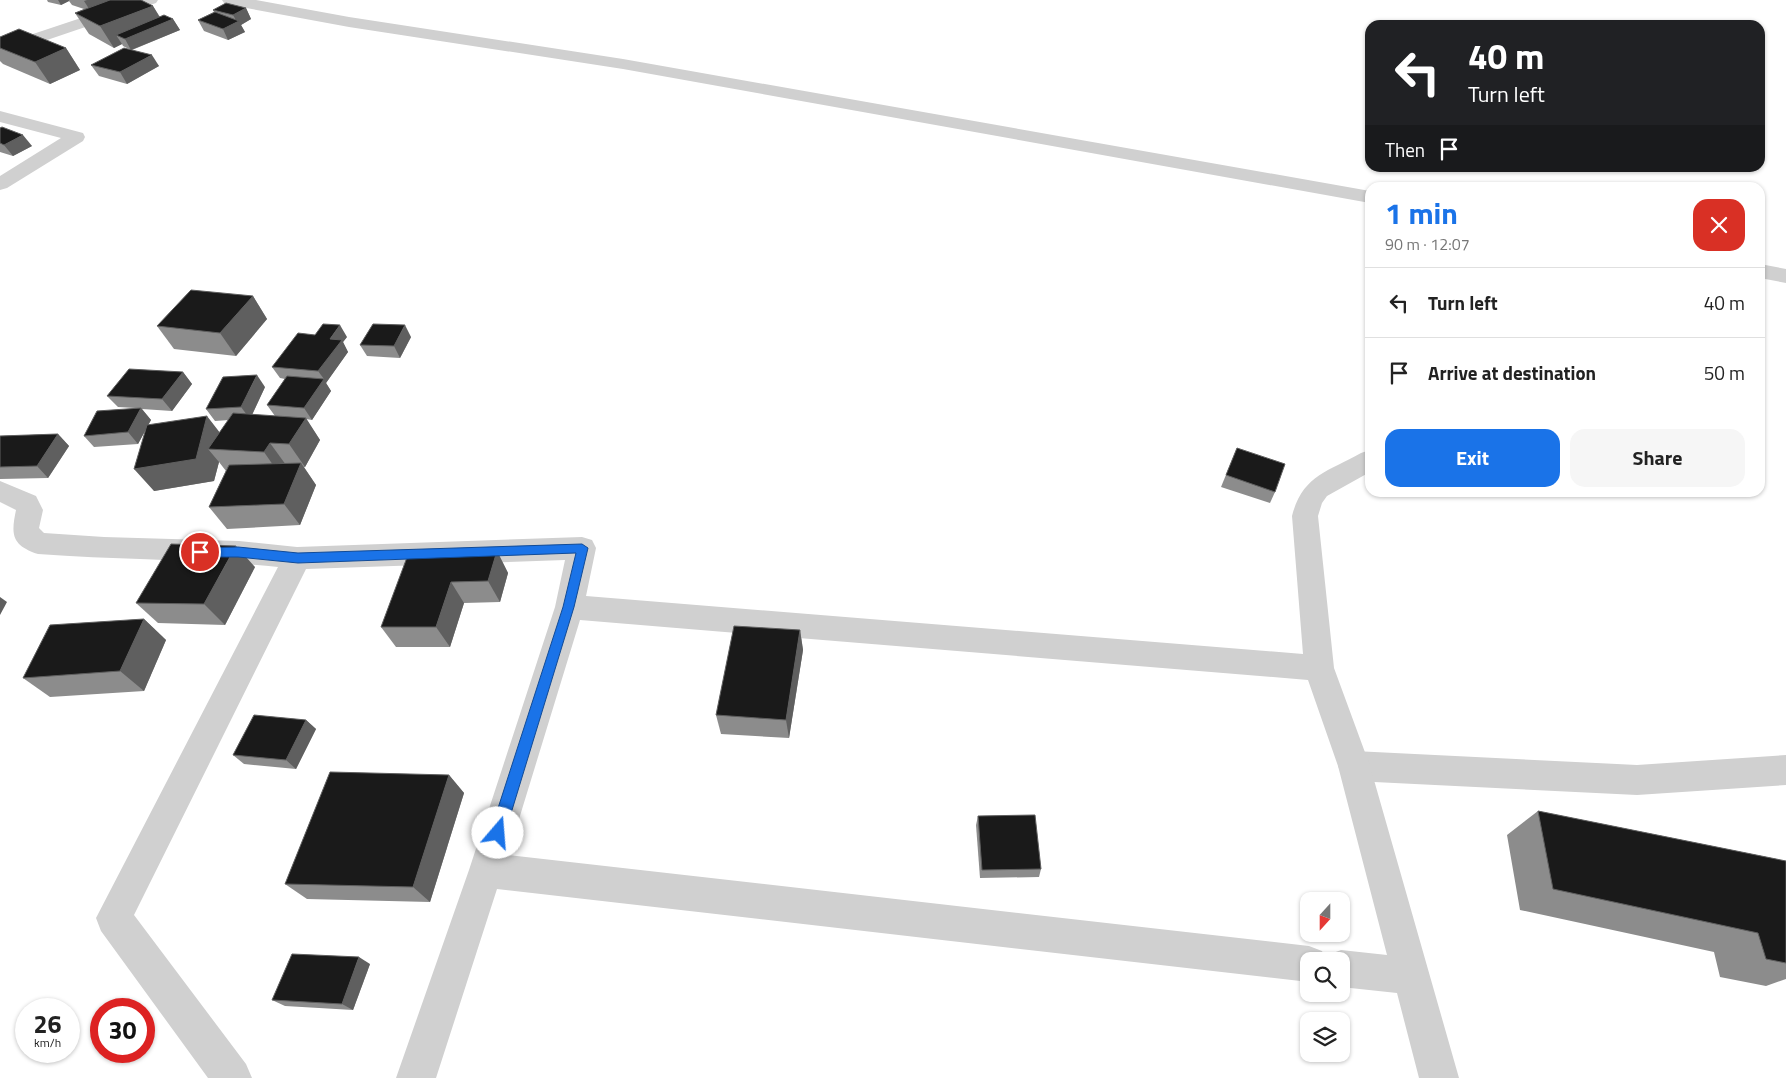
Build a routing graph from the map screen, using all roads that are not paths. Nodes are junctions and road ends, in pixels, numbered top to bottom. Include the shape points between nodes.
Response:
1 (150, 0) edge
2 (230, 0) edge
3 (0, 52) edge
4 (0, 116) edge
5 (0, 184) edge
6 (1365, 196) edge
7 (1765, 273) edge
8 (1786, 276) edge
9 (1365, 463) edge
10 (0, 491) edge
11 (298, 558) junction
12 (568, 607) junction
13 (1319, 668) junction
14 (1354, 766) junction
15 (1786, 770) edge
16 (486, 870) junction
17 (1300, 963) edge
18 (1350, 969) edge
19 (1412, 976) junction
20 (232, 1078) edge
21 (416, 1078) edge
22 (1439, 1078) edge

1 - 3 street
2 - 6 street via 349,22 623,64
4 - 5 street via 76,137
7 - 8 street
9 - 13 street via 1318,488 1309,500 1305,516
10 - 11 street via 26,503 30,510 25,528 28,536 38,544 238,552
11 - 12 street via 582,548
11 - 20 street via 114,918
12 - 13 street
12 - 16 street
13 - 14 street
14 - 15 street via 1637,780
14 - 19 street
16 - 17 street
16 - 21 street
18 - 19 street
19 - 22 street

